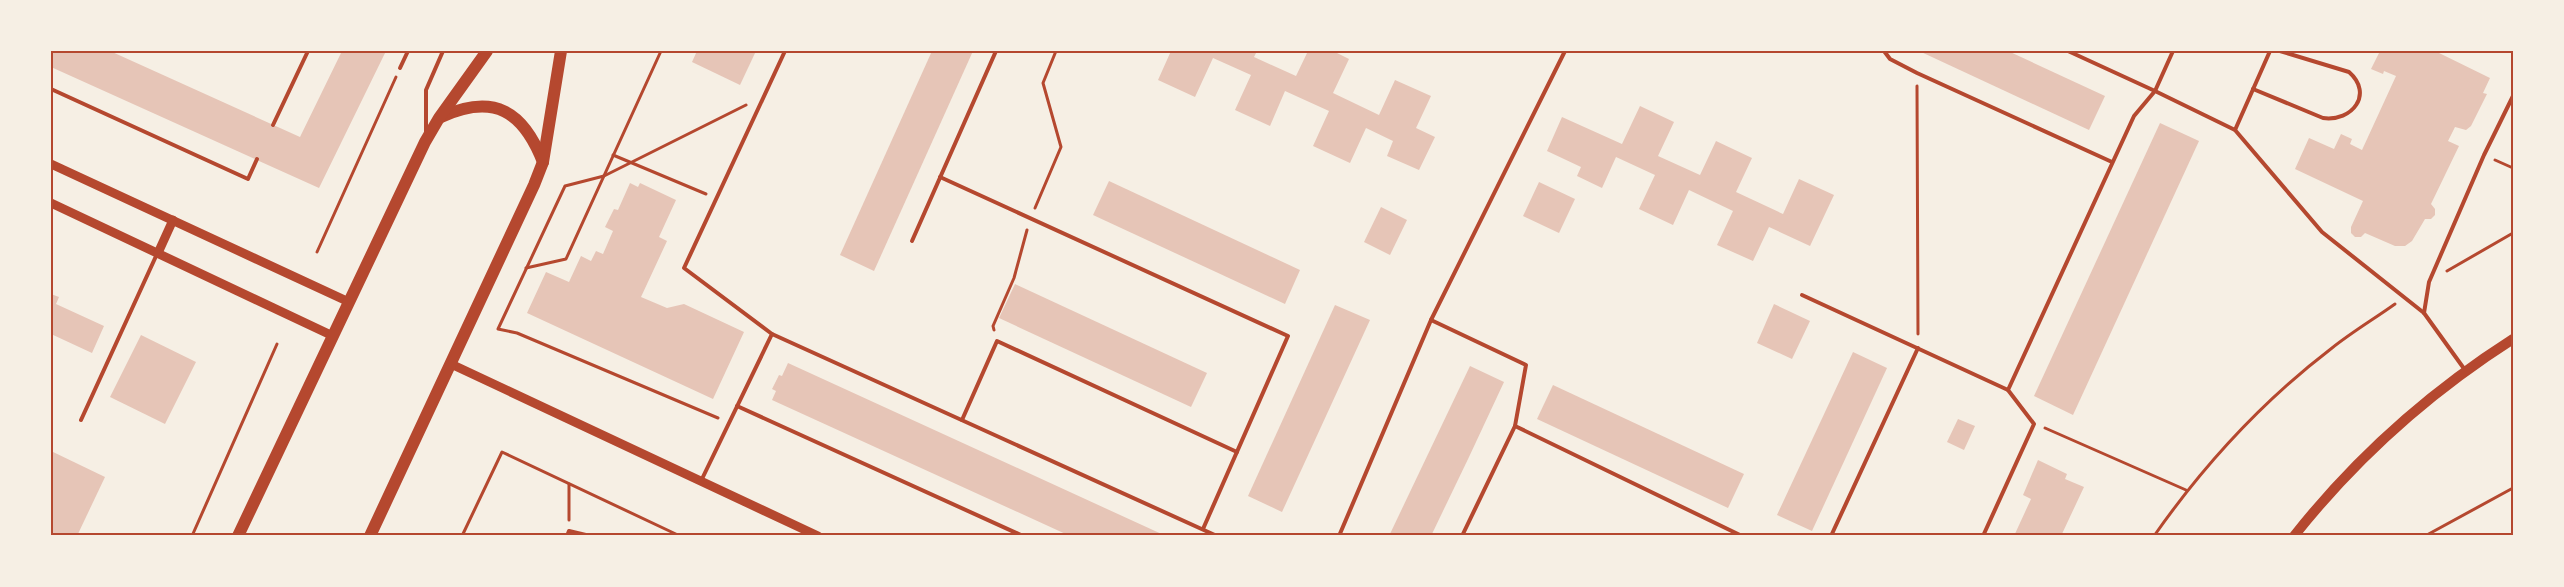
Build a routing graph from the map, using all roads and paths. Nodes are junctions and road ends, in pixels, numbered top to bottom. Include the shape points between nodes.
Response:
1 (308, 51) edge
2 (408, 51) edge
3 (443, 51) edge
4 (487, 51) edge
5 (561, 51) edge
6 (661, 51) edge
7 (785, 51) edge
8 (996, 51) edge
9 (1056, 51) edge
10 (1565, 51) edge
11 (1884, 51) edge
12 (2068, 51) edge
13 (2173, 51) edge
14 (2270, 51) edge
15 (2280, 51) edge
16 (400, 68) joint
17 (1917, 72) junction
18 (51, 89) edge
19 (2254, 89) junction
20 (2155, 92) junction
21 (764, 96) junction
22 (2513, 96) edge
23 (439, 118) junction
24 (273, 125) dead end
25 (2235, 130) junction
26 (426, 142) junction
27 (613, 155) junction
28 (2484, 155) junction
29 (257, 159) dead end
30 (630, 161) junction
31 (543, 162) junction
32 (2112, 162) junction
33 (51, 164) edge
34 (2513, 168) edge
35 (604, 176) junction
36 (940, 177) junction
37 (716, 199) junction
38 (51, 203) edge
39 (1030, 219) junction
40 (172, 220) junction
41 (2513, 233) edge
42 (912, 242) dead end
43 (317, 252) dead end
44 (158, 253) junction
45 (526, 268) junction
46 (2429, 282) junction
47 (1802, 294) dead end
48 (2405, 298) junction
49 (349, 302) junction
50 (2424, 313) junction
51 (1431, 320) junction
52 (772, 334) junction
53 (333, 336) junction
54 (2513, 340) edge
55 (997, 341) junction
56 (276, 344) dead end
57 (1918, 348) junction
58 (451, 364) junction
59 (2466, 372) junction
60 (2008, 390) junction
61 (737, 406) junction
62 (81, 420) dead end
63 (962, 420) junction
64 (730, 423) junction
65 (2034, 424) junction
66 (1515, 426) junction
67 (1237, 452) junction
68 (701, 481) junction
69 (569, 484) junction
70 (2513, 488) edge
71 (2186, 490) junction
72 (1203, 529) junction
73 (569, 531) junction
74 (801, 532) edge
75 (192, 536) edge
76 (238, 536) edge
77 (370, 536) edge
78 (462, 536) edge
79 (567, 536) edge
80 (590, 536) edge
81 (680, 536) edge
82 (818, 536) edge
83 (1024, 536) edge
84 (1217, 536) edge
85 (1339, 536) edge
86 (1462, 536) edge
87 (1742, 536) edge
88 (1831, 536) edge
89 (1983, 536) edge
90 (2154, 536) edge
91 (2294, 536) edge
92 (2425, 536) edge

1 - 24 lane
2 - 16 lane
3 - 26 lane via 426,90
4 - 23 main road
5 - 31 main road
6 - 27 path
7 - 21 lane
8 - 36 lane
9 - 39 path via 1043,83 1061,147
10 - 51 lane
11 - 17 lane via 1890,59
12 - 20 lane
13 - 20 lane
14 - 19 lane
15 - 19 lane via 2349,72 2356,78 2360,96 2352,111 2334,119 2323,118
16 - 43 path
17 - 32 lane
17 - 57 path
18 - 29 lane via 248,178
19 - 25 lane
20 - 25 lane
20 - 32 lane via 2134,116
21 - 30 path
21 - 37 lane
22 - 28 lane
23 - 26 main road
23 - 31 main road via 458,109 475,106 505,111 531,134
25 - 48 lane via 2322,232
26 - 49 main road
27 - 30 path
27 - 35 path
28 - 34 path
28 - 46 lane
30 - 35 path
30 - 37 path
31 - 58 main road
32 - 60 lane
33 - 40 street
35 - 45 path via 565,186
35 - 45 path via 566,259
36 - 39 lane
36 - 42 lane
37 - 52 lane via 684,268
38 - 44 street
39 - 55 path via 1014,278 993,326
39 - 67 lane via 1288,336
40 - 44 street
40 - 49 street
41 - 46 path
44 - 53 street
44 - 62 lane
45 - 64 path via 498,328 518,333
46 - 50 lane
47 - 57 lane
48 - 50 lane
48 - 71 path via 2332,348 2261,410
49 - 53 main road
50 - 59 lane
51 - 66 lane via 1526,365
51 - 85 lane
52 - 61 lane
52 - 63 lane
53 - 76 main road
54 - 59 main road
55 - 63 lane
55 - 67 lane
56 - 75 path
57 - 60 lane
57 - 88 lane
58 - 68 street
58 - 77 main road
59 - 91 main road via 2390,431 2322,500
60 - 65 lane
61 - 64 lane
61 - 83 lane
63 - 72 lane
64 - 68 lane
65 - 71 path
65 - 89 lane
66 - 86 lane
66 - 87 lane
67 - 72 lane
68 - 74 street
69 - 73 path
69 - 78 path via 502,452
69 - 81 path
70 - 92 path
71 - 90 path
72 - 84 lane
73 - 79 lane
73 - 80 lane
74 - 82 street

